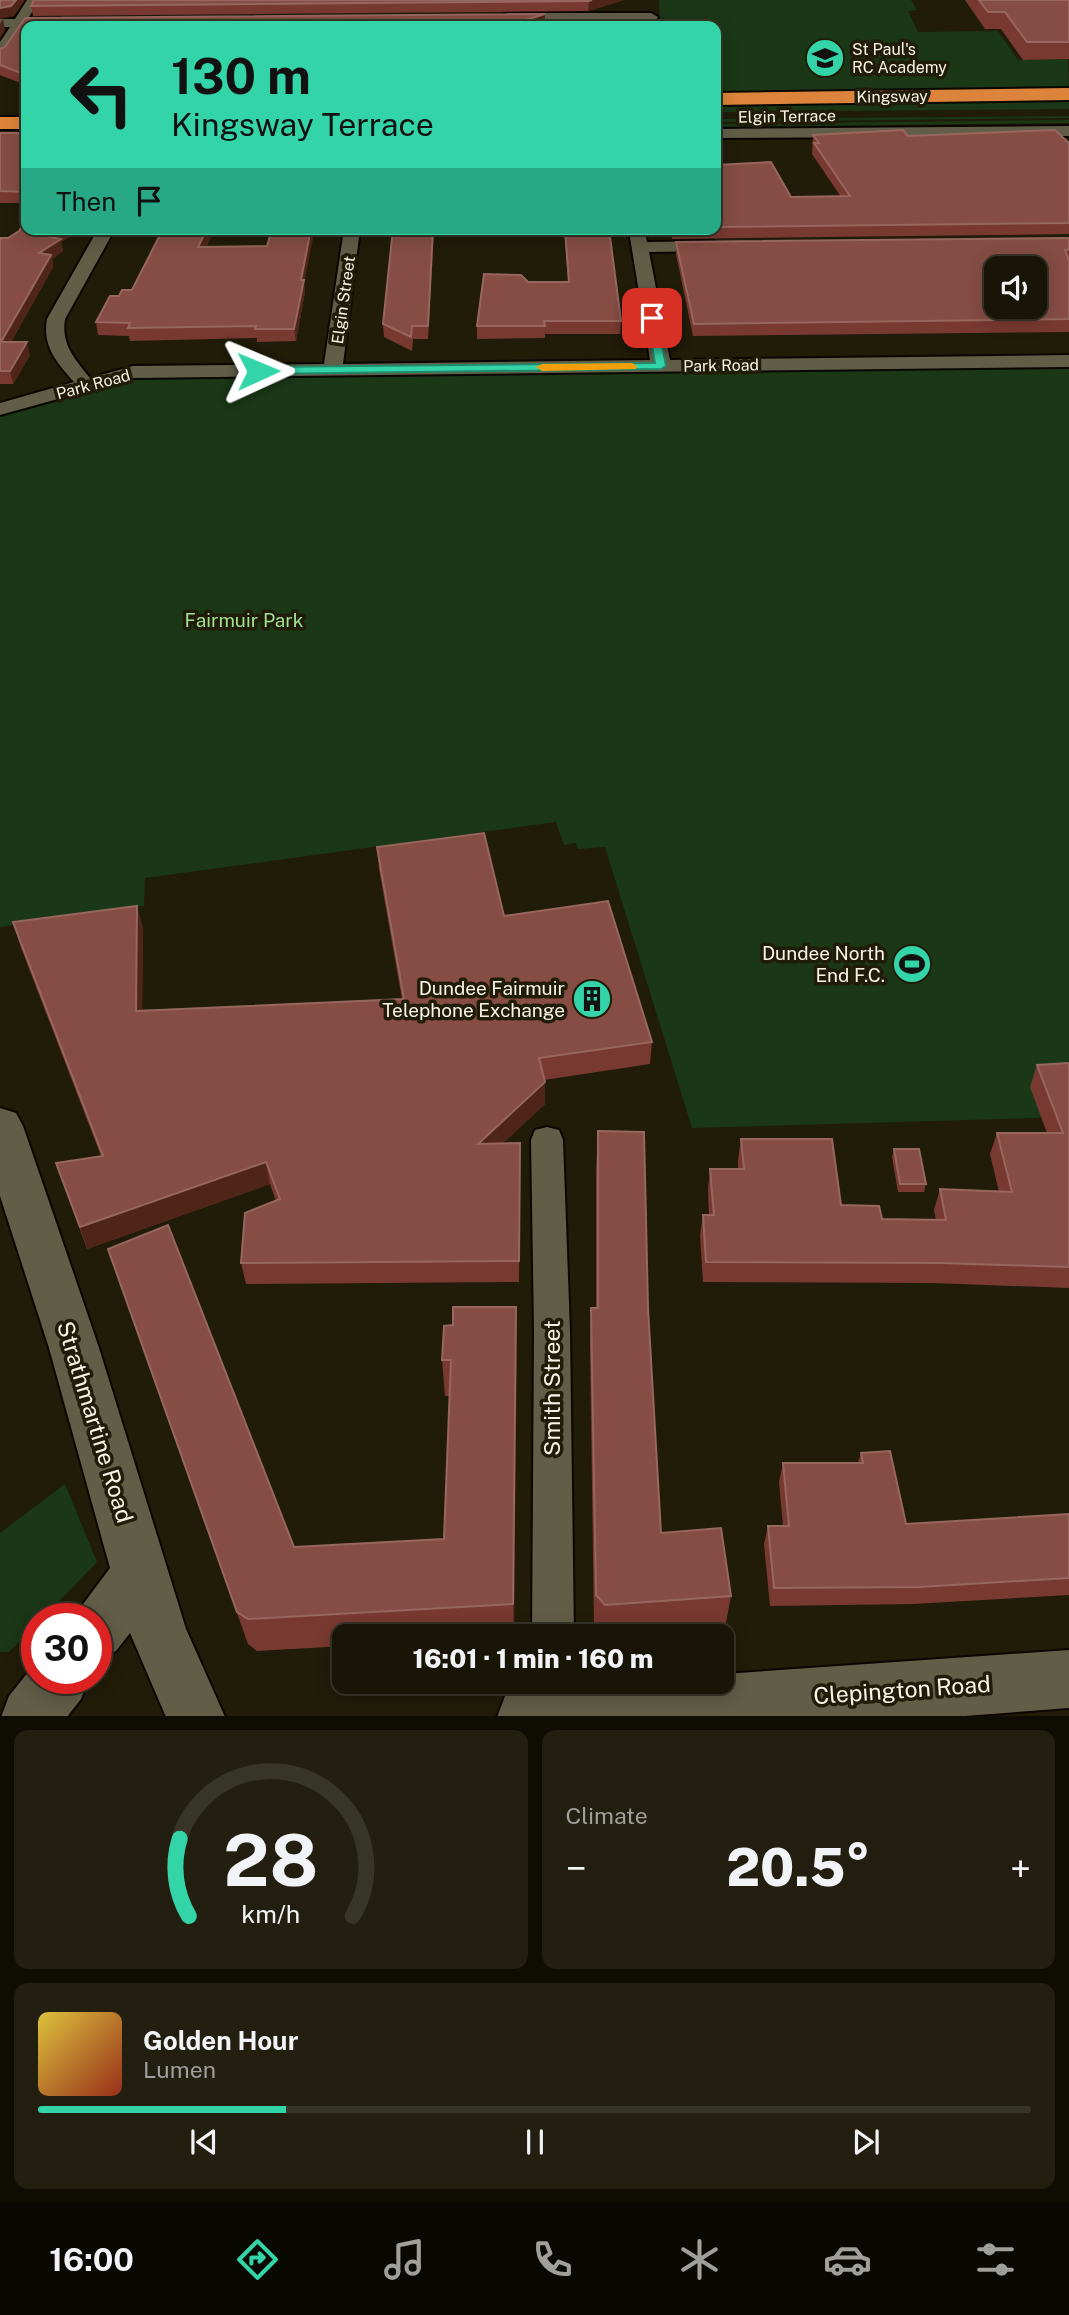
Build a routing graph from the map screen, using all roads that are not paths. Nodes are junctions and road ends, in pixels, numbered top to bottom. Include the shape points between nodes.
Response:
1 (33, 0) edge
2 (650, 0) edge
3 (499, 18) edge
4 (651, 21) edge
5 (0, 23) edge
6 (19, 23) junction
7 (0, 53) edge
8 (1069, 94) edge
9 (721, 99) edge
10 (0, 106) edge
11 (21, 106) edge
12 (1069, 113) edge
13 (721, 116) edge
14 (0, 123) edge
15 (21, 123) edge
16 (1069, 131) edge
17 (721, 134) edge
18 (104, 235) edge
19 (351, 235) edge
20 (638, 238) edge
21 (736, 246) edge
22 (1069, 361) edge
23 (661, 366) junction
24 (333, 370) junction
25 (86, 385) junction
26 (0, 409) edge
27 (0, 1126) edge
28 (547, 1140) dead end
29 (140, 1575) junction
30 (112, 1611) edge
31 (553, 1624) edge
32 (1069, 1678) edge
33 (48, 1694) edge
34 (544, 1704) edge
35 (31, 1716) edge
36 (196, 1716) edge

1 - 6 street
2 - 4 street
3 - 4 street
5 - 6 street
6 - 7 street
8 - 9 highway, Kingsway
10 - 11 highway
12 - 13 highway, Kingsway
14 - 15 highway
16 - 17 street, Elgin Terrace
18 - 25 street via 52,334 56,347
19 - 24 street, Elgin Street
20 - 21 street
20 - 23 street
22 - 23 street, Park Road
23 - 24 street, Park Road
24 - 25 street, Park Road via 133,372
25 - 26 street, Park Road
27 - 29 street, Strathmartine Road via 74,1348
28 - 31 street, Smith Street
29 - 30 street
29 - 36 street, Strathmartine Road via 160,1636
32 - 34 street, Clepington Road
33 - 35 street

